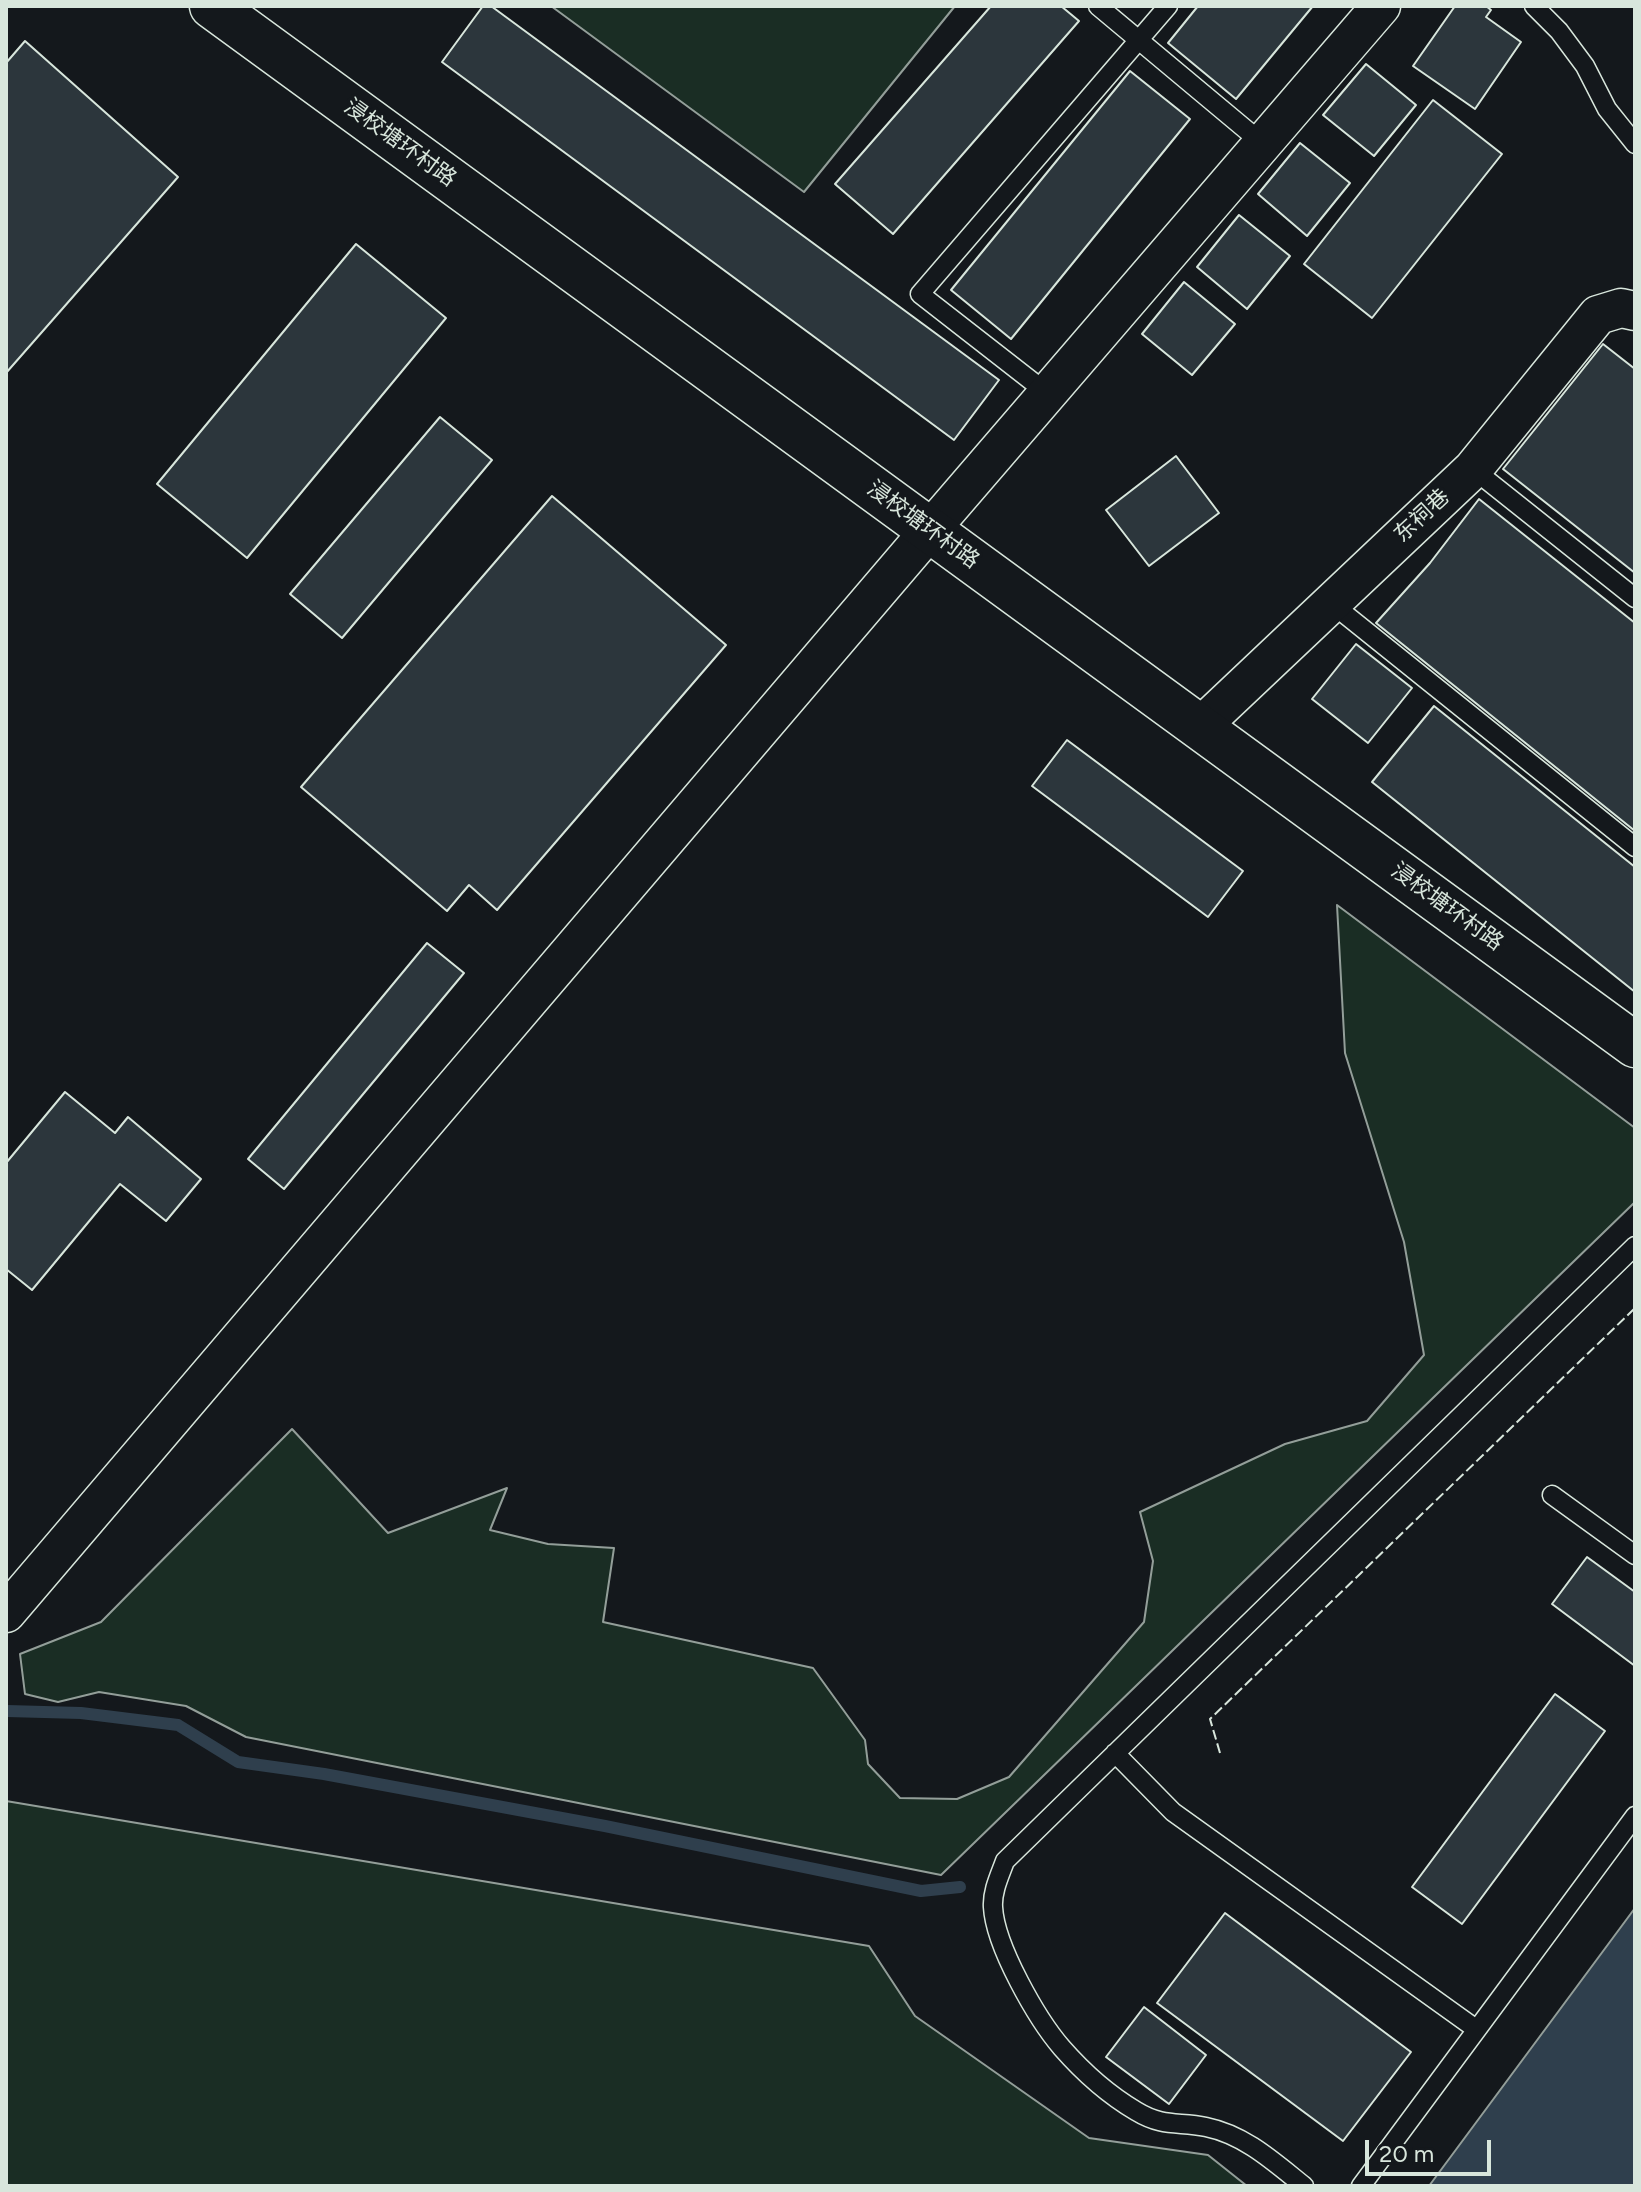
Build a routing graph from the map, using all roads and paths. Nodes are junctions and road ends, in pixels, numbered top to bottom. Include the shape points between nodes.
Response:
1 (212, 6) edge
2 (1098, 6) edge
3 (1168, 6) edge
4 (1381, 6) edge
5 (1534, 6) edge
6 (1139, 40) junction
7 (1262, 143) junction
8 (1635, 144) edge
9 (1635, 311) edge
10 (1047, 393) junction
11 (1473, 469) junction
12 (930, 530) junction
13 (1635, 598) edge
14 (1331, 603) junction
15 (1200, 727) junction
16 (1635, 847) edge
17 (1635, 1045) edge
18 (1635, 1246) edge
19 (1552, 1495) dead end
20 (1635, 1555) edge
21 (6, 1613) edge
22 (1115, 1753) junction
23 (1635, 1816) edge
24 (1476, 2029) junction
25 (1304, 2186) edge
26 (1361, 2186) edge

1 - 12 street, 浸校塘环村路
2 - 6 lane
3 - 6 lane
4 - 7 street
5 - 8 lane via 1585,66 1607,109
6 - 7 lane
6 - 10 lane via 920,294
7 - 10 street
9 - 11 street, 东祠巷 via 1621,308 1598,315
10 - 12 street
11 - 13 lane
11 - 14 street, 东祠巷
12 - 15 street, 浸校塘环村路
12 - 21 street
14 - 15 street, 东祠巷
14 - 16 lane
15 - 17 street, 浸校塘环村路
18 - 22 lane
19 - 20 lane
22 - 24 lane via 1173,1812
22 - 25 lane via 1005,1861 992,1906 1008,1959 1061,2047 1098,2084 1153,2119 1233,2135
23 - 24 lane
24 - 26 lane

